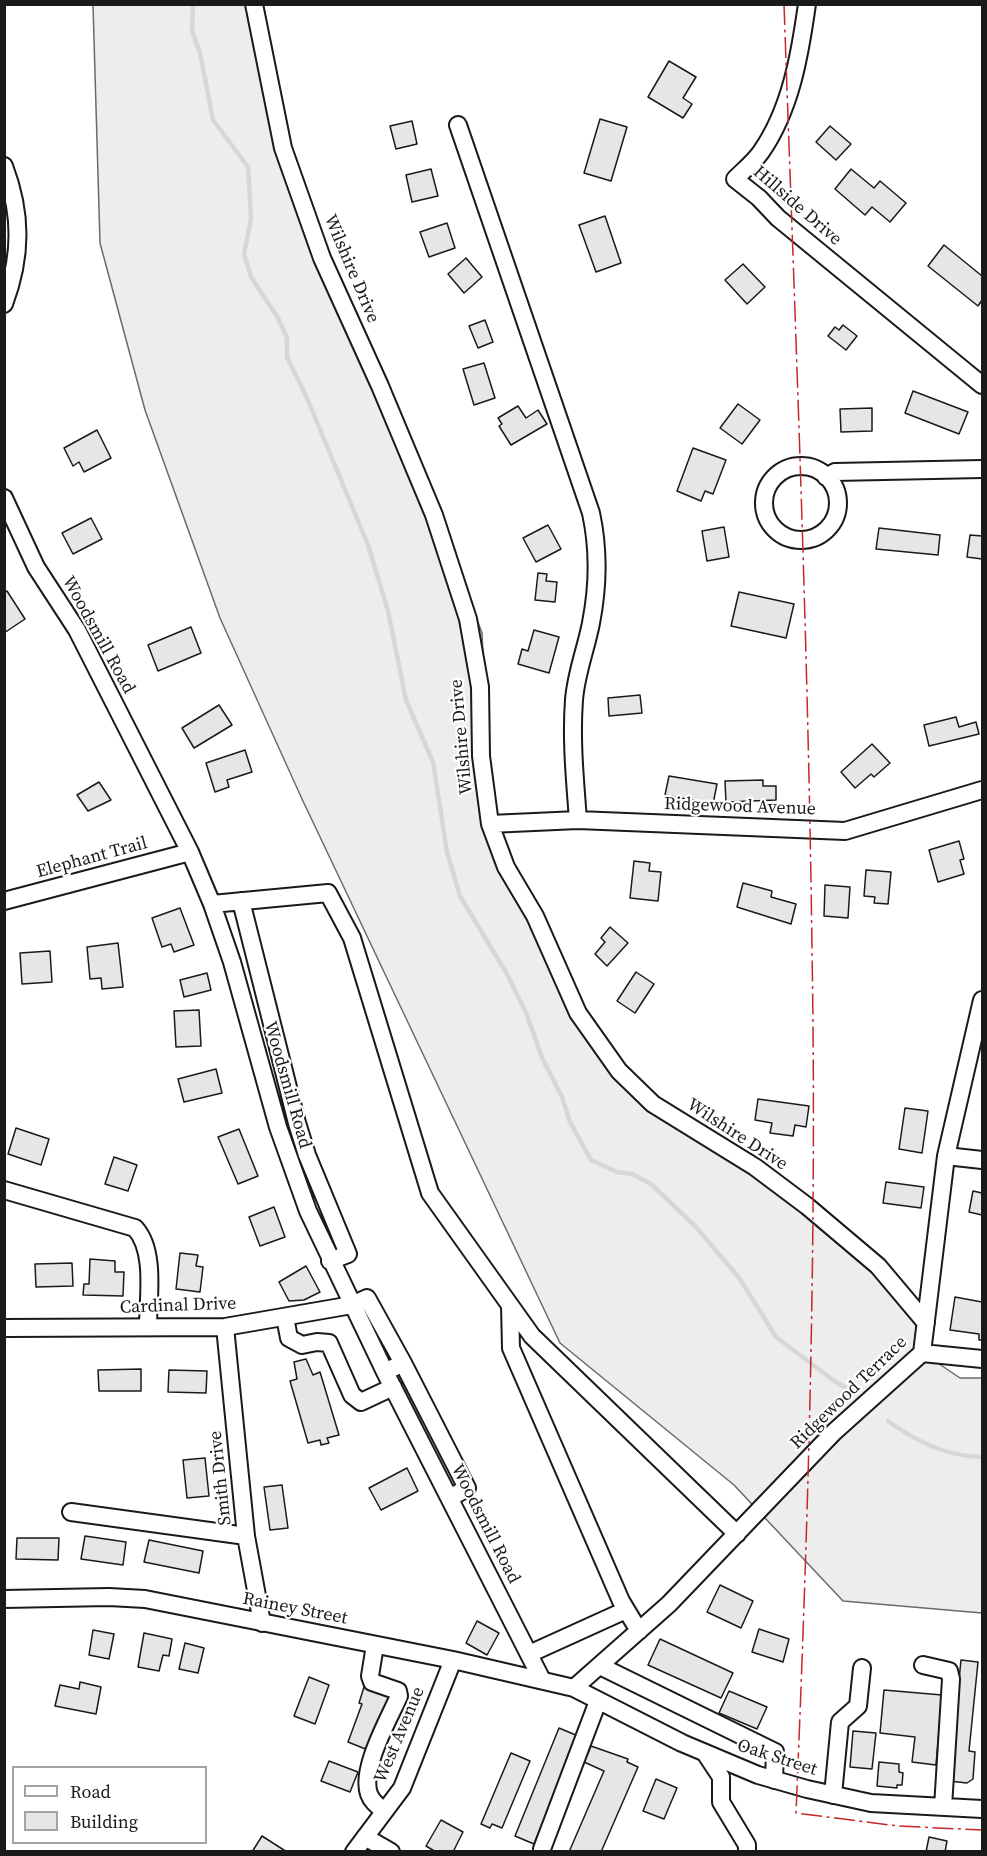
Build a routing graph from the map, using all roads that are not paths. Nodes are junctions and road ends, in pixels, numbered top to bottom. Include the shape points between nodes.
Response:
1 (254, 4) edge
2 (807, 4) edge
3 (458, 125) dead end
4 (4, 166) edge
5 (4, 303) edge
6 (982, 385) edge
7 (982, 469) edge
8 (826, 477) junction
9 (4, 498) edge
10 (982, 790) edge
11 (578, 820) junction
12 (490, 824) junction
13 (190, 852) junction
14 (4, 901) edge
15 (242, 901) junction
16 (212, 904) junction
17 (982, 1000) edge
18 (297, 1123) junction
19 (278, 1127) junction
20 (946, 1156) junction
21 (982, 1160) edge
22 (4, 1190) edge
23 (330, 1261) junction
24 (352, 1305) junction
25 (510, 1305) junction
26 (285, 1317) junction
27 (926, 1323) junction
28 (148, 1327) junction
29 (225, 1327) junction
30 (4, 1328) edge
31 (922, 1353) junction
32 (982, 1359) edge
33 (404, 1363) junction
34 (385, 1372) junction
35 (393, 1387) junction
36 (450, 1498) junction
37 (71, 1512) dead end
38 (737, 1534) junction
39 (246, 1536) junction
40 (4, 1599) edge
41 (626, 1610) junction
42 (262, 1623) junction
43 (639, 1631) junction
44 (375, 1645) junction
45 (529, 1654) junction
46 (453, 1660) junction
47 (923, 1665) dead end
48 (600, 1666) junction
49 (862, 1668) dead end
50 (542, 1680) junction
51 (574, 1688) junction
52 (598, 1701) junction
53 (705, 1753) junction
54 (774, 1780) junction
55 (832, 1795) junction
56 (943, 1807) junction
57 (982, 1809) edge
58 (384, 1811) junction
59 (365, 1837) junction
60 (542, 1849) dead end
61 (354, 1851) edge
62 (391, 1851) edge
63 (747, 1851) edge

1 - 12 street, Wilshire Drive via 283,148 322,258 434,514 468,620 480,687 481,756
2 - 6 street, Hillside Drive via 794,77 773,130 761,152 735,179
3 - 11 street via 591,513 596,538 598,558 591,623 574,700
4 - 5 street via 12,186 19,233 15,269
7 - 8 street via 835,472
8 - 8 street via 837,499 832,523 823,533 806,540 777,532 764,511 767,488 773,478 782,471 805,467
9 - 13 street, Woodsmill Road via 36,567 76,630
10 - 11 street, Ridgewood Avenue via 845,831
11 - 12 street, Ridgewood Avenue
12 - 27 street, Wilshire Drive via 506,867 536,916 578,1013 619,1071 653,1104 755,1167 807,1206 878,1266
13 - 14 street, Elephant Trail
13 - 16 street, Woodsmill Road
15 - 16 street
15 - 18 street
15 - 25 street via 328,893 352,939 430,1193
16 - 19 street, Woodsmill Road
17 - 20 street, Ridgewood Terrace
18 - 19 street
18 - 23 street via 348,1254
19 - 23 street, Woodsmill Road via 291,1170
20 - 21 street
20 - 27 street, Ridgewood Terrace
22 - 28 street via 135,1228 144,1238 147,1256
23 - 24 street, Woodsmill Road
24 - 26 street, Cardinal Drive
24 - 33 street via 367,1298
24 - 34 street, Woodsmill Road
25 - 38 street via 532,1336
25 - 41 street via 511,1348
26 - 29 street, Cardinal Drive
26 - 35 street via 290,1338 302,1345 329,1343 352,1395 361,1402
27 - 31 street, Ridgewood Terrace
28 - 29 street, Cardinal Drive
28 - 30 street, Cardinal Drive
29 - 39 street, Smith Drive
31 - 32 street
31 - 38 street, Ridgewood Terrace via 834,1432
33 - 34 street
33 - 36 street via 467,1488
34 - 35 street, Woodsmill Road
35 - 36 street, Woodsmill Road
36 - 45 street, Woodsmill Road
37 - 39 street
38 - 43 street, Ridgewood Terrace
39 - 42 street, Smith Drive
40 - 42 street, Rainey Street via 145,1599
41 - 43 street
41 - 45 street
42 - 44 street, Rainey Street
43 - 48 street, Ridgewood Terrace
44 - 46 street, Rainey Street
44 - 58 street via 372,1682 398,1691 399,1696 368,1773 368,1792
45 - 50 street, Woodsmill Road
46 - 50 street, Rainey Street
46 - 58 street, West Avenue via 402,1788
47 - 56 street via 944,1668 951,1679
48 - 51 street, Ridgewood Terrace
48 - 54 street via 775,1752
49 - 55 street via 858,1706 840,1722
50 - 51 street, Rainey Street
51 - 52 street, Oak Street
52 - 53 street, Oak Street
52 - 60 street
53 - 54 street, Oak Street
53 - 63 street via 720,1777 721,1802
54 - 55 street, Oak Street
55 - 56 street, Oak Street via 871,1803
56 - 57 street, Oak Street
58 - 59 street, West Avenue
59 - 61 street, West Avenue
59 - 62 street

